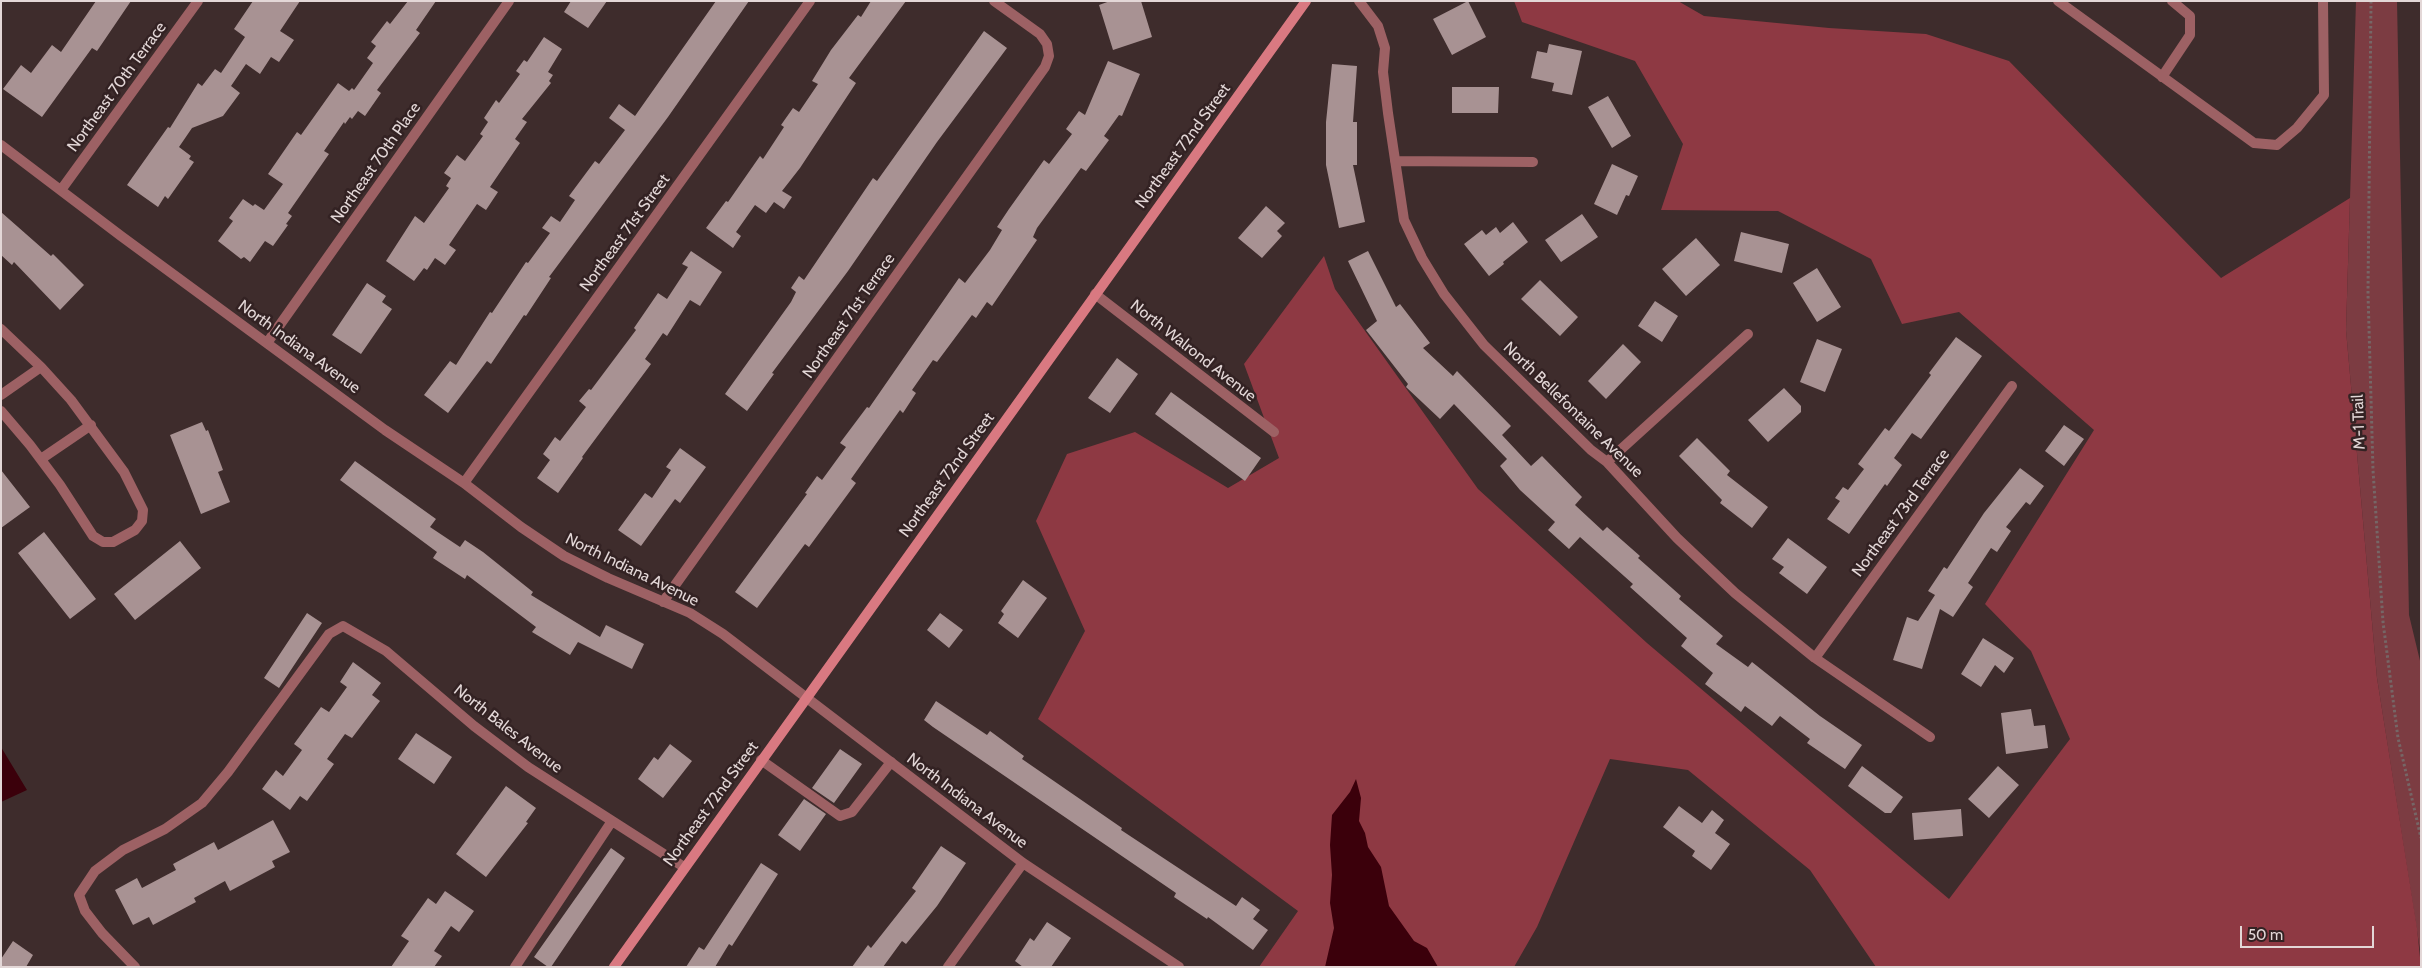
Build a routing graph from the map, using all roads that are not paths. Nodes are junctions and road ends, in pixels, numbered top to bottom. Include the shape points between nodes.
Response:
1 (198, 1) edge
2 (509, 1) edge
3 (810, 1) edge
4 (994, 1) edge
5 (1306, 1) edge
6 (1359, 1) edge
7 (2058, 1) edge
8 (2172, 1) edge
9 (2323, 1) edge
10 (2162, 77) junction
11 (1, 145) edge
12 (1395, 161) junction
13 (1533, 162) dead end
14 (61, 190) junction
15 (1095, 294) junction
16 (1, 329) edge
17 (1748, 334) dead end
18 (267, 343) junction
19 (41, 366) junction
20 (2012, 386) dead end
21 (1, 395) edge
22 (1, 411) edge
23 (91, 425) junction
24 (1274, 432) dead end
25 (41, 459) junction
26 (1607, 462) junction
27 (464, 483) junction
28 (663, 602) junction
29 (1815, 658) junction
30 (806, 697) junction
31 (1930, 737) dead end
32 (761, 760) junction
33 (891, 762) junction
34 (612, 821) junction
35 (1023, 862) junction
36 (684, 867) junction
37 (135, 967) edge
38 (515, 967) edge
39 (614, 967) edge
40 (948, 967) edge
41 (1179, 967) edge

1 - 14 street, Northeast 70th Terrace
2 - 18 street, Northeast 70th Place
3 - 27 street, Northeast 71st Street
4 - 28 street, Northeast 71st Terrace via 1040,34 1047,44 1049,56 1044,67
5 - 15 main road, Northeast 72nd Street
6 - 12 street, North Bellefontaine Avenue via 1382,37 1383,72
7 - 10 street
8 - 10 street via 2190,16 2190,35
9 - 10 street via 2324,95 2297,128 2277,145 2254,143
11 - 14 street, North Indiana Avenue
12 - 13 street
12 - 26 street, North Bellefontaine Avenue via 1404,220 1444,294 1484,345
14 - 18 street, North Indiana Avenue
15 - 24 street, North Walrond Avenue
15 - 30 main road, Northeast 72nd Street
16 - 19 street
17 - 26 street
18 - 27 street, North Indiana Avenue via 385,430
19 - 21 street
19 - 23 street
20 - 29 street, Northeast 73rd Terrace
22 - 25 street
23 - 25 street
23 - 25 street via 124,472 144,510 142,521 135,530 118,540 103,542 93,536
26 - 29 street, North Bellefontaine Avenue via 1677,538 1735,593
27 - 28 street, North Indiana Avenue via 564,556
28 - 30 street, North Indiana Avenue via 690,613 723,634
29 - 31 street, North Bellefontaine Avenue
30 - 32 main road, Northeast 72nd Street
30 - 33 street, North Indiana Avenue
32 - 33 street via 840,816 852,812
32 - 36 main road, Northeast 72nd Street
33 - 35 street, North Indiana Avenue
34 - 36 street, North Bales Avenue
34 - 37 street, North Bales Avenue via 528,767 386,651 343,626 329,634 202,803 116,855 95,871 79,895 85,911 102,933
34 - 38 street
35 - 40 street
35 - 41 street, North Indiana Avenue
36 - 39 main road, Northeast 72nd Street

